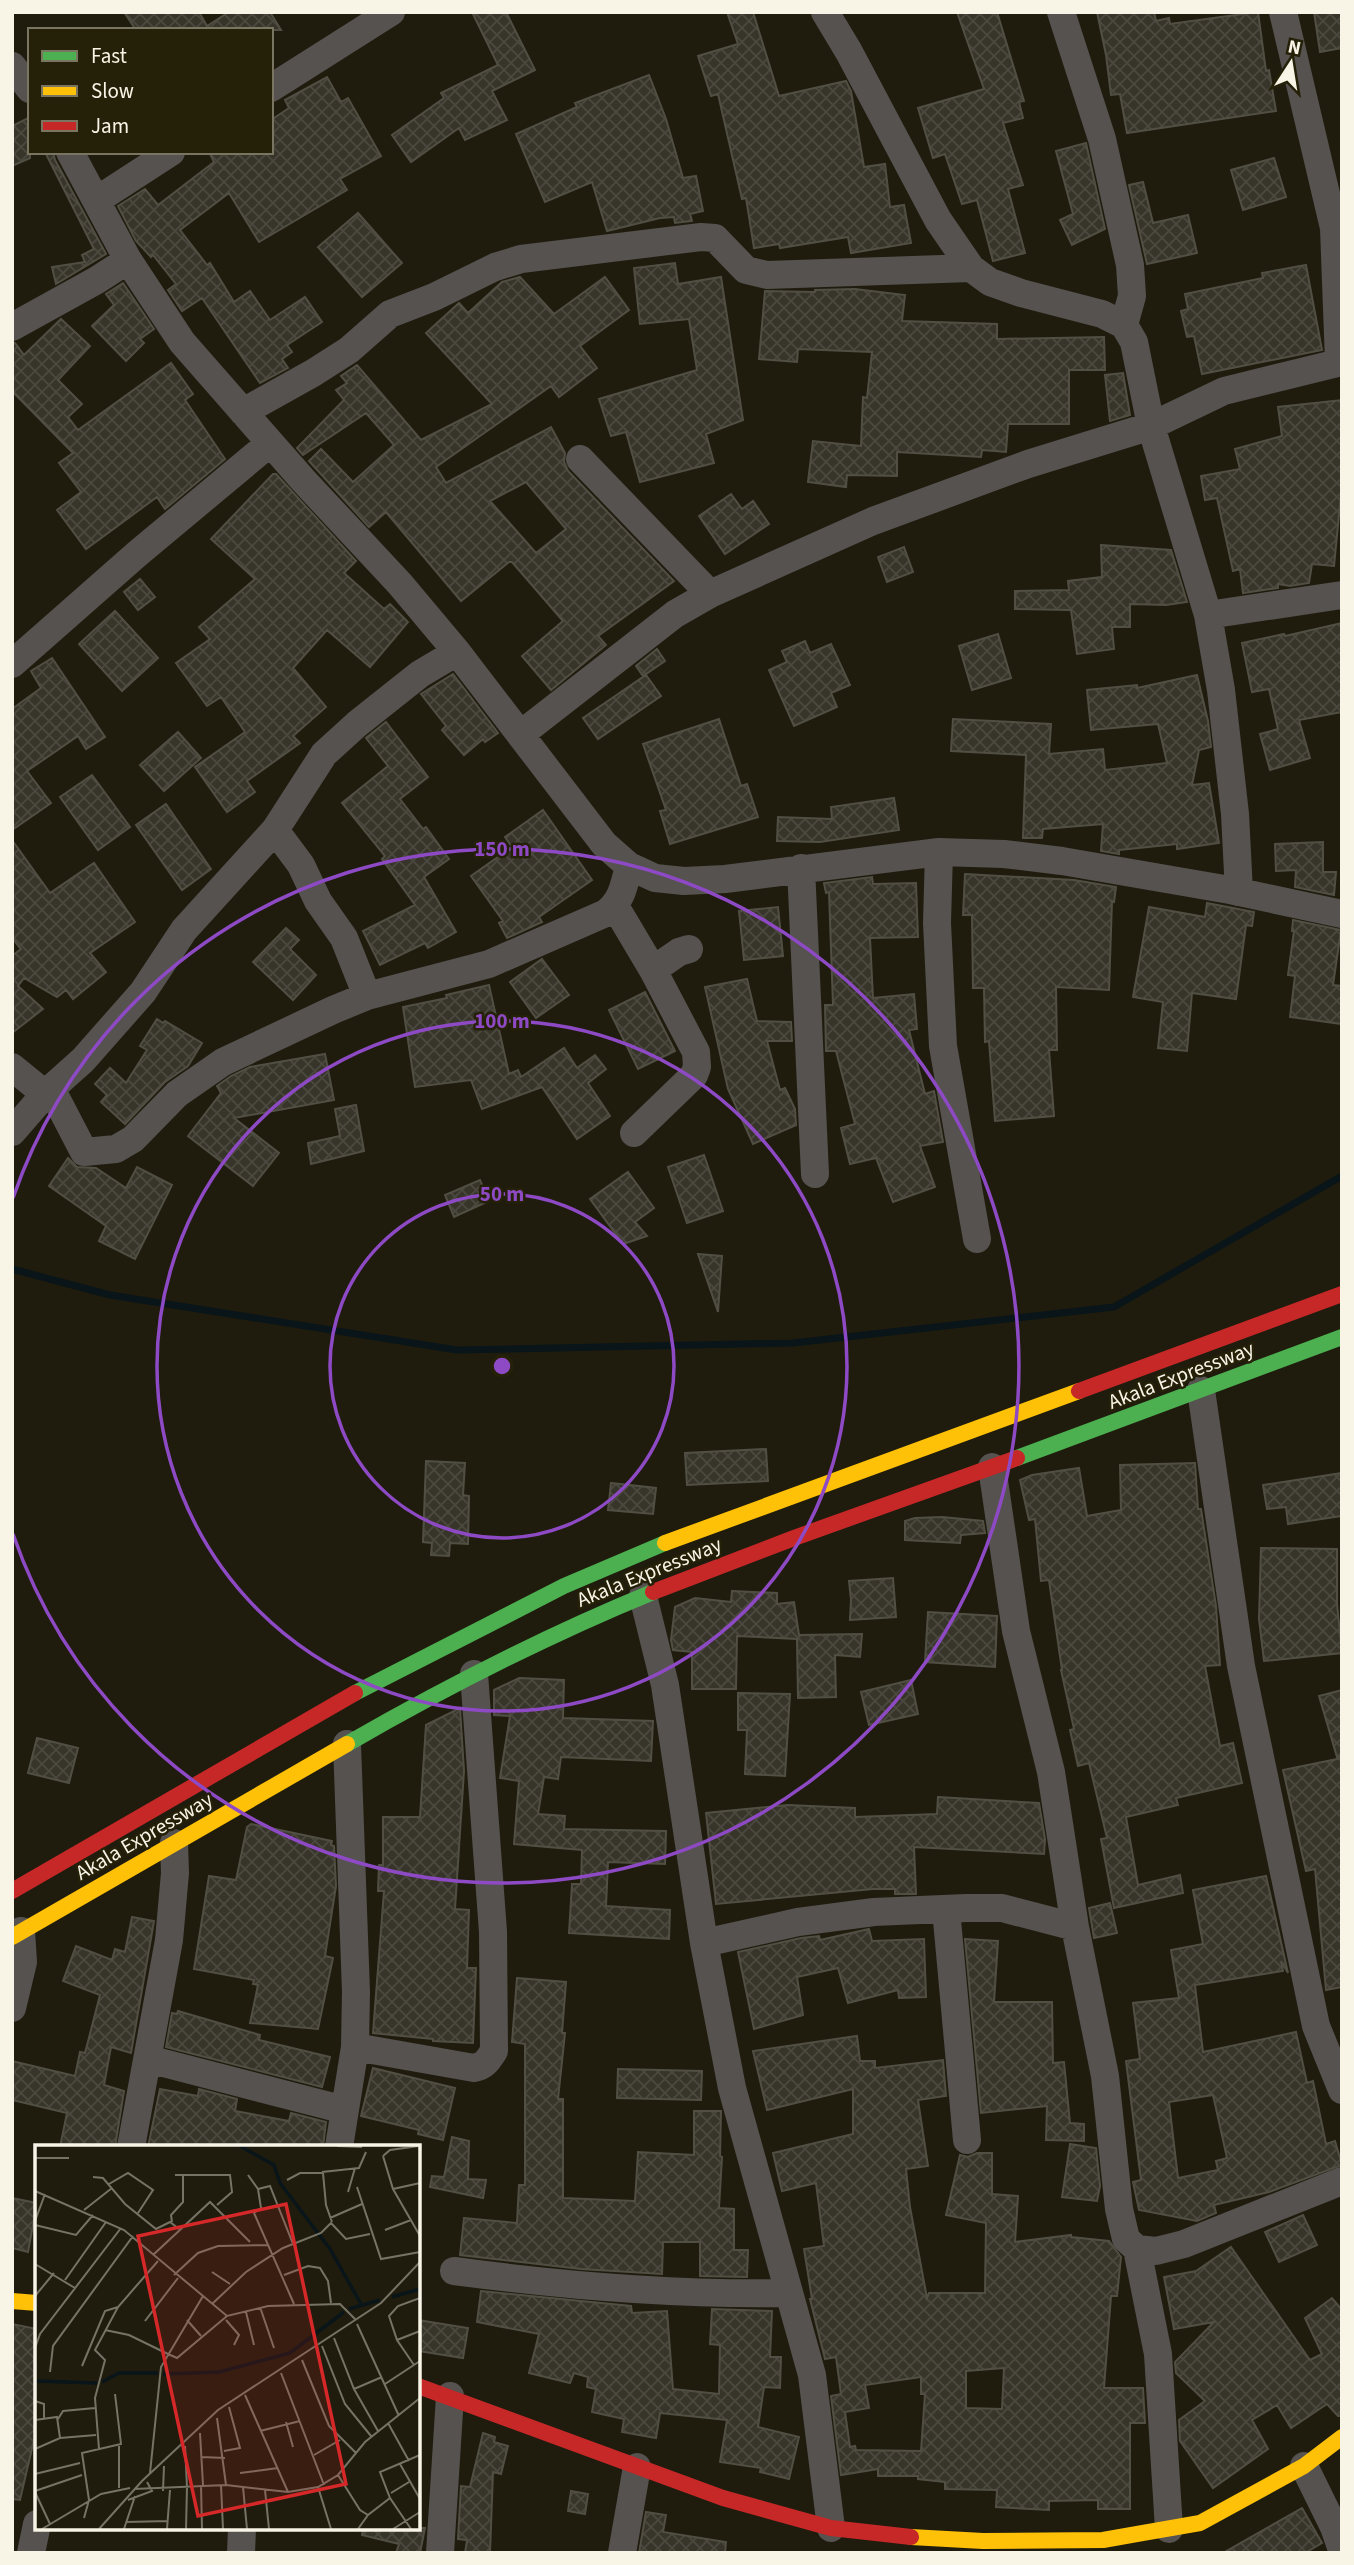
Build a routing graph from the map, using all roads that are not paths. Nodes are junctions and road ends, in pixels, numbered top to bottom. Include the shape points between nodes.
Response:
1 (825, 12) edge
2 (1061, 12) edge
3 (1283, 12) edge
4 (377, 16) edge
5 (12, 66) edge
6 (28, 86) edge
7 (273, 87) edge
8 (71, 154) edge
9 (168, 154) edge
10 (97, 200) junction
11 (128, 260) junction
12 (971, 268) junction
13 (1124, 325) junction
14 (12, 327) edge
15 (1340, 362) edge
16 (243, 412) junction
17 (1151, 426) junction
18 (270, 443) junction
19 (580, 460) dead end
20 (710, 594) junction
21 (1342, 595) edge
22 (1208, 615) junction
23 (457, 652) junction
24 (12, 664) edge
25 (521, 734) junction
26 (275, 830) junction
27 (939, 852) junction
28 (629, 866) junction
29 (801, 868) junction
30 (1239, 892) junction
31 (615, 906) junction
32 (1342, 914) edge
33 (689, 950) dead end
34 (653, 970) junction
35 (367, 996) junction
36 (12, 1067) edge
37 (44, 1096) junction
38 (12, 1132) edge
39 (634, 1133) dead end
40 (815, 1174) dead end
41 (977, 1239) dead end
42 (1342, 1294) edge
43 (1342, 1337) edge
44 (1201, 1391) junction
45 (992, 1468) junction
46 (643, 1596) junction
47 (474, 1675) junction
48 (347, 1744) junction
49 (174, 1843) junction
50 (12, 1891) edge
51 (946, 1909) junction
52 (1075, 1927) junction
53 (17, 1934) edge
54 (704, 1943) junction
55 (12, 2008) edge
56 (355, 2046) junction
57 (148, 2059) junction
58 (1342, 2090) edge
59 (345, 2110) junction
60 (967, 2140) dead end
61 (131, 2145) edge
62 (339, 2145) edge
63 (1342, 2181) edge
64 (1137, 2249) junction
65 (454, 2271) dead end
66 (789, 2293) junction
67 (12, 2301) edge
68 (35, 2303) edge
69 (420, 2387) edge
70 (450, 2396) junction
71 (1342, 2437) edge
72 (1304, 2466) junction
73 (637, 2467) junction
74 (831, 2528) junction
75 (1169, 2529) junction
76 (36, 2530) edge
77 (242, 2530) edge
78 (1104, 2546) edge
79 (1342, 2550) edge
80 (31, 2553) edge
81 (241, 2553) edge
82 (440, 2553) edge
83 (622, 2553) edge

1 - 12 street via 938,220
2 - 13 street via 1102,139 1130,265 1132,296
3 - 15 street via 1334,228
4 - 7 street
5 - 6 street
8 - 10 street
9 - 10 street
10 - 11 street
11 - 14 street
11 - 16 street via 181,342
12 - 13 street via 990,282 1102,314
12 - 16 street via 766,275 746,270 715,239 701,237 522,259 390,314 349,350
13 - 17 street via 1135,342
15 - 17 street via 1223,391
16 - 18 street
17 - 20 street via 873,520
17 - 22 street
18 - 23 street
18 - 24 street
19 - 20 street
20 - 25 street via 675,614
21 - 22 street
22 - 30 street via 1235,814
23 - 25 street
23 - 26 street via 420,674 324,754
25 - 28 street via 604,844
26 - 35 street via 344,938
26 - 37 street via 184,929 143,992
27 - 29 street
27 - 30 street via 1062,861
27 - 41 street via 943,1046
28 - 29 street via 655,878 684,881
28 - 31 street
29 - 40 street
30 - 32 street
31 - 34 street
31 - 35 street via 489,964
33 - 34 street via 679,951
34 - 39 street via 696,1052 697,1067
35 - 37 street via 223,1062 177,1094 133,1139 116,1149 84,1152 56,1098
36 - 37 street
37 - 38 street
42 - 50 main road, Akala Expressway via 665,1543 564,1586 376,1681
43 - 44 main road, Akala Expressway
44 - 45 main road, Akala Expressway
44 - 58 street via 1241,1666 1316,2026
45 - 46 main road, Akala Expressway
45 - 52 street via 1016,1631 1051,1772
46 - 47 main road, Akala Expressway
46 - 54 street via 665,1685
47 - 48 main road, Akala Expressway
47 - 56 street via 493,1932 494,2051 481,2067 474,2067
48 - 49 main road, Akala Expressway
48 - 56 street
49 - 53 main road, Akala Expressway
49 - 57 street via 169,1940
51 - 52 street via 1002,1908
51 - 54 street via 798,1922
51 - 60 street
52 - 64 street via 1105,2076 1119,2209 1126,2239
53 - 55 street via 23,1962
54 - 66 street via 732,2088
56 - 59 street
57 - 59 street
57 - 61 street
59 - 62 street
63 - 64 street via 1184,2244 1156,2251
64 - 75 street via 1158,2354
65 - 66 street via 617,2290
66 - 74 street via 812,2375
67 - 68 main road
69 - 70 main road
70 - 73 main road
70 - 82 street
71 - 72 main road
72 - 75 main road via 1200,2523
72 - 79 street
73 - 74 main road via 723,2498
73 - 83 street
74 - 78 main road
75 - 78 main road
76 - 80 street
77 - 81 street

